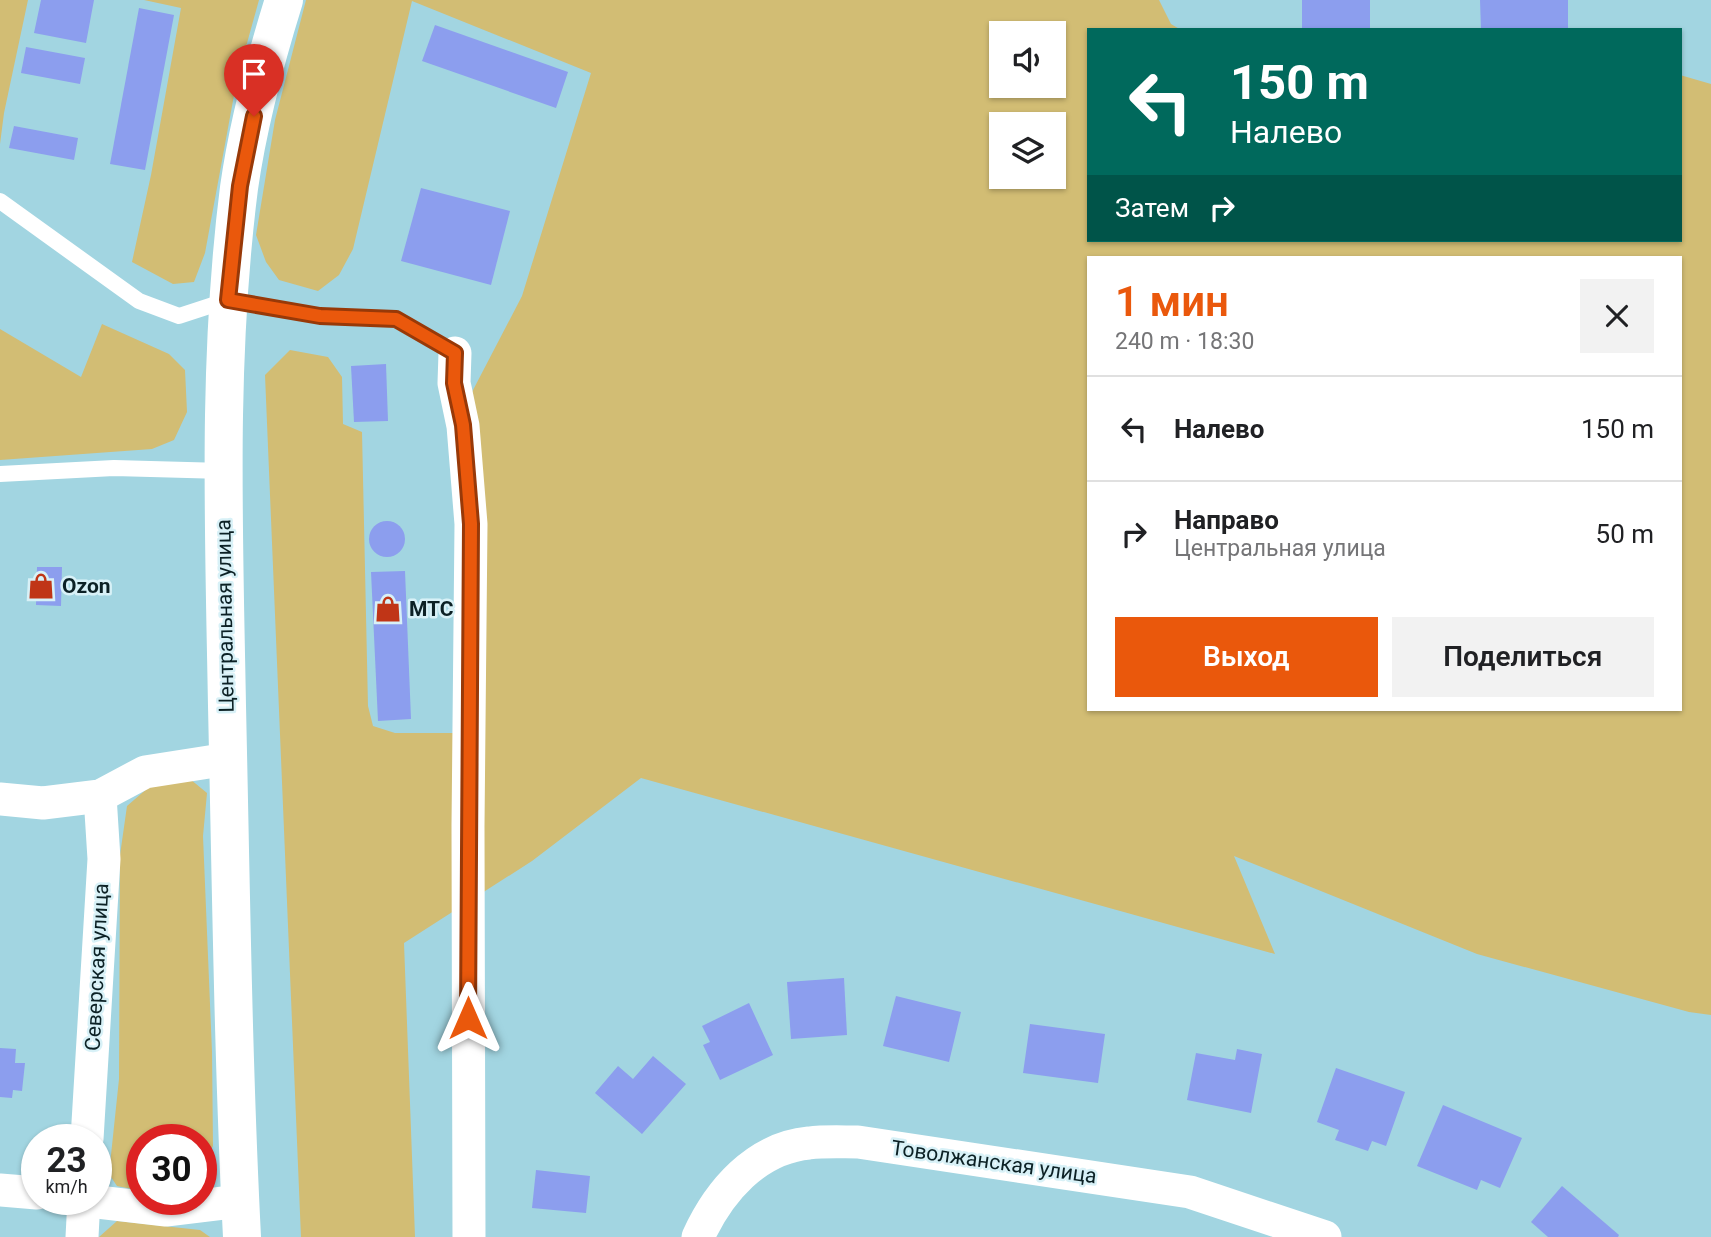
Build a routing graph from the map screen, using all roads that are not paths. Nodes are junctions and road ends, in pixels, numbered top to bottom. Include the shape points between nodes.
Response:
1 (284, 0) edge
2 (0, 201) edge
3 (228, 300) junction
4 (455, 353) joint
5 (224, 471) junction
6 (0, 474) edge
7 (228, 759) junction
8 (100, 796) junction
9 (0, 799) edge
10 (88, 1124) edge
11 (0, 1191) edge
12 (21, 1192) edge
13 (112, 1203) edge
14 (81, 1215) edge
15 (241, 1219) edge
16 (82, 1237) edge
17 (469, 1237) edge
18 (698, 1237) edge
19 (1325, 1237) edge

1 - 3 street, Центральная улица via 263,69 240,186
2 - 3 lane via 139,301 178,316
3 - 4 lane via 320,316 396,319
3 - 5 street, Центральная улица
4 - 17 street via 454,383 463,425 471,524
5 - 6 lane via 114,468
5 - 7 street, Центральная улица
7 - 8 street via 145,772
7 - 15 street, Центральная улица
8 - 9 street via 43,803
8 - 10 street, Северская улица via 104,859
11 - 12 street
13 - 15 street
14 - 16 street
18 - 19 street, Товолжанская улица via 707,1216 732,1183 765,1156 807,1143 858,1142 1190,1192

